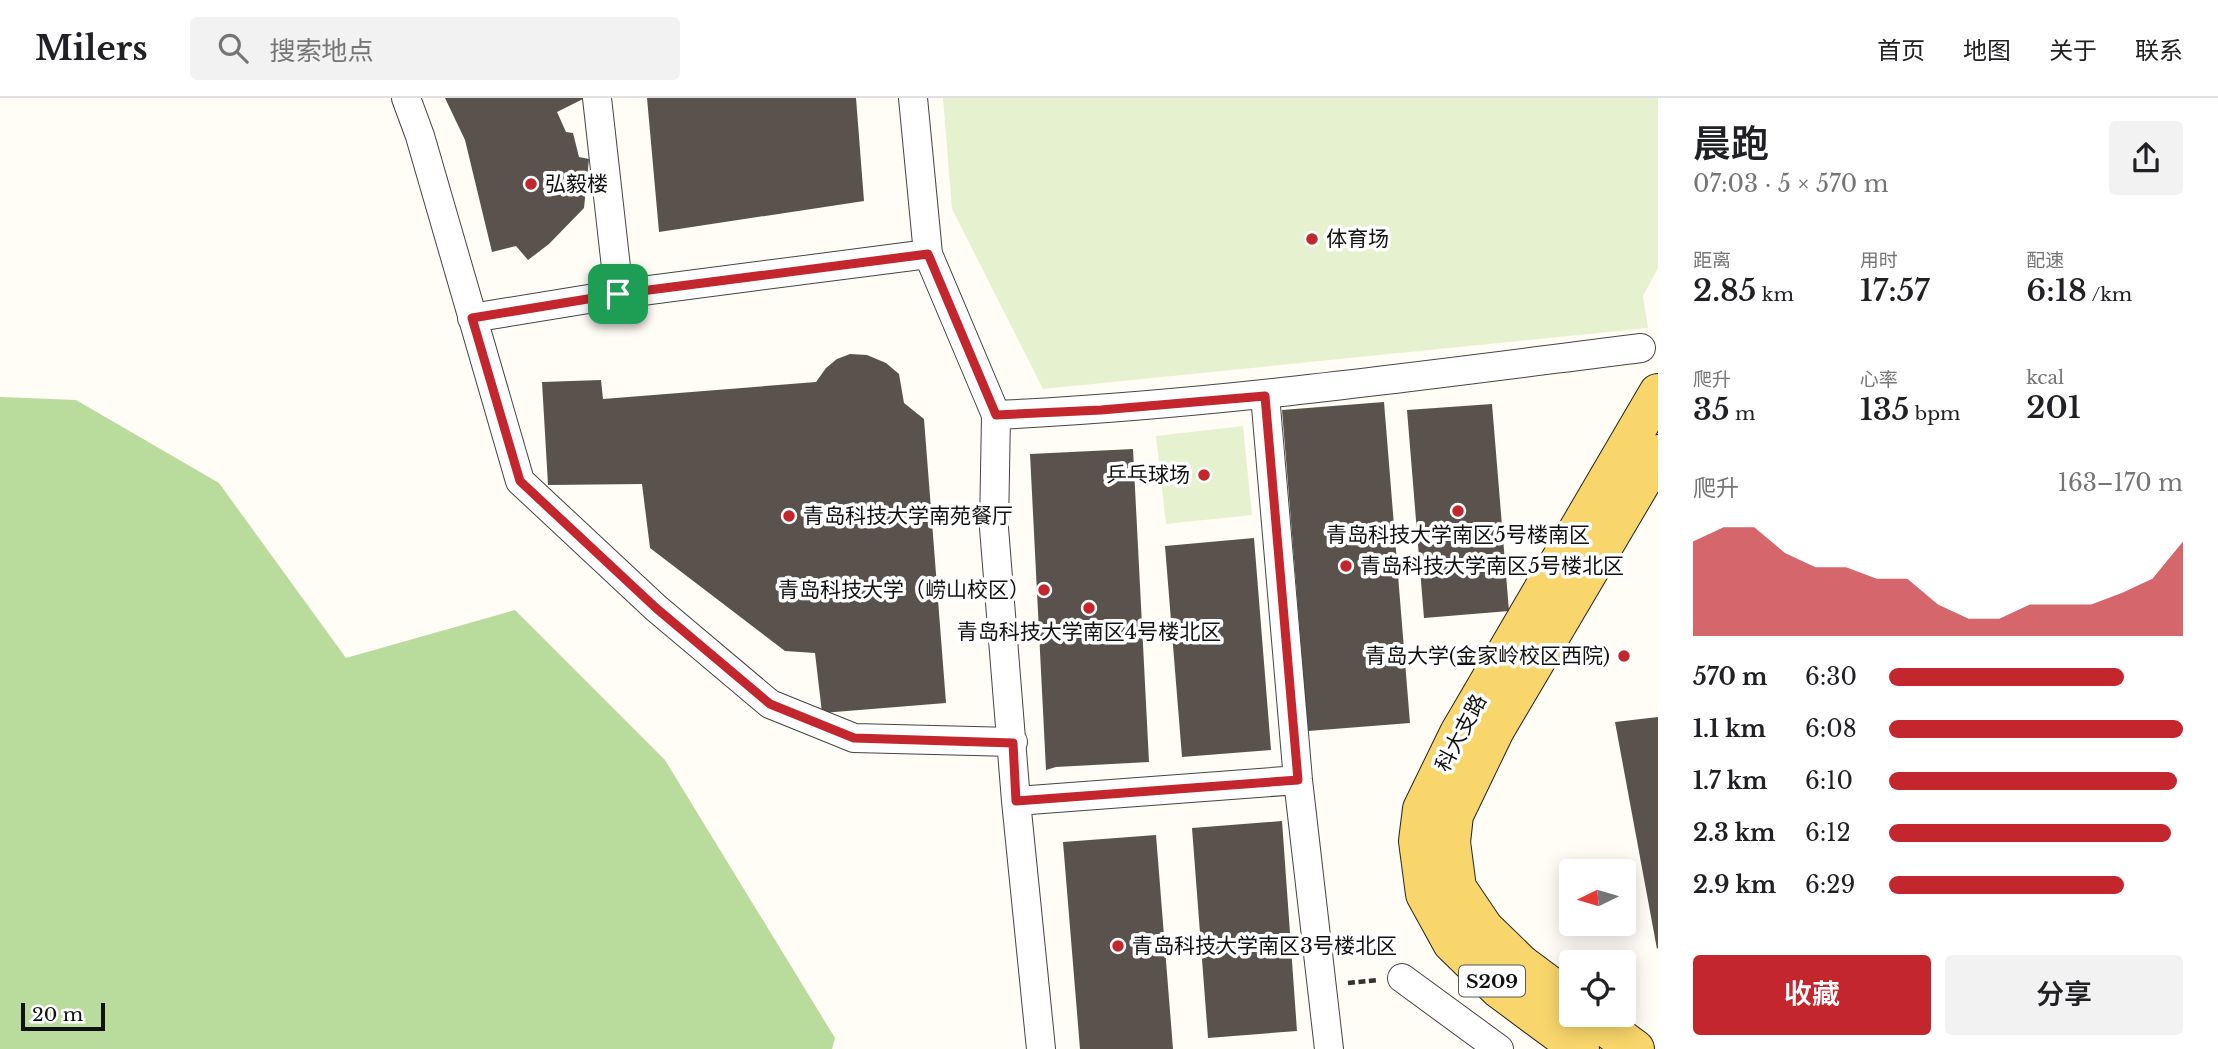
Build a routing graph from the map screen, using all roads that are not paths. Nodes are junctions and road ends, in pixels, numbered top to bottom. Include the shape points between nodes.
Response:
1 (405, 98) edge
2 (597, 98) edge
3 (914, 98) edge
4 (928, 254) junction
5 (618, 294) junction
6 (472, 318) junction
7 (1641, 348) dead end
8 (1658, 393) edge
9 (1265, 396) junction
10 (996, 415) junction
11 (1658, 454) edge
12 (1013, 743) junction
13 (1298, 780) junction
14 (1016, 801) junction
15 (1402, 978) road end
16 (1559, 992) edge
17 (1605, 1027) edge
18 (1041, 1049) edge
19 (1329, 1049) edge
20 (1499, 1049) edge
21 (1580, 1049) edge
22 (1635, 1049) edge

1 - 6 street
2 - 5 street
3 - 4 street
4 - 5 street
4 - 10 street
5 - 6 street
6 - 12 street via 520,481 656,608 770,704 854,738
7 - 9 street
8 - 21 main road, 科大支路 / S209 via 1459,733 1422,809 1418,841 1425,894 1452,943 1499,989
9 - 10 street
9 - 13 street
10 - 12 street via 994,528
11 - 16 main road, 科大支路 / S209 via 1495,730 1454,815 1451,842 1457,888 1484,928
12 - 14 street
13 - 14 street
13 - 19 street
14 - 18 street
15 - 20 street
17 - 22 main road

